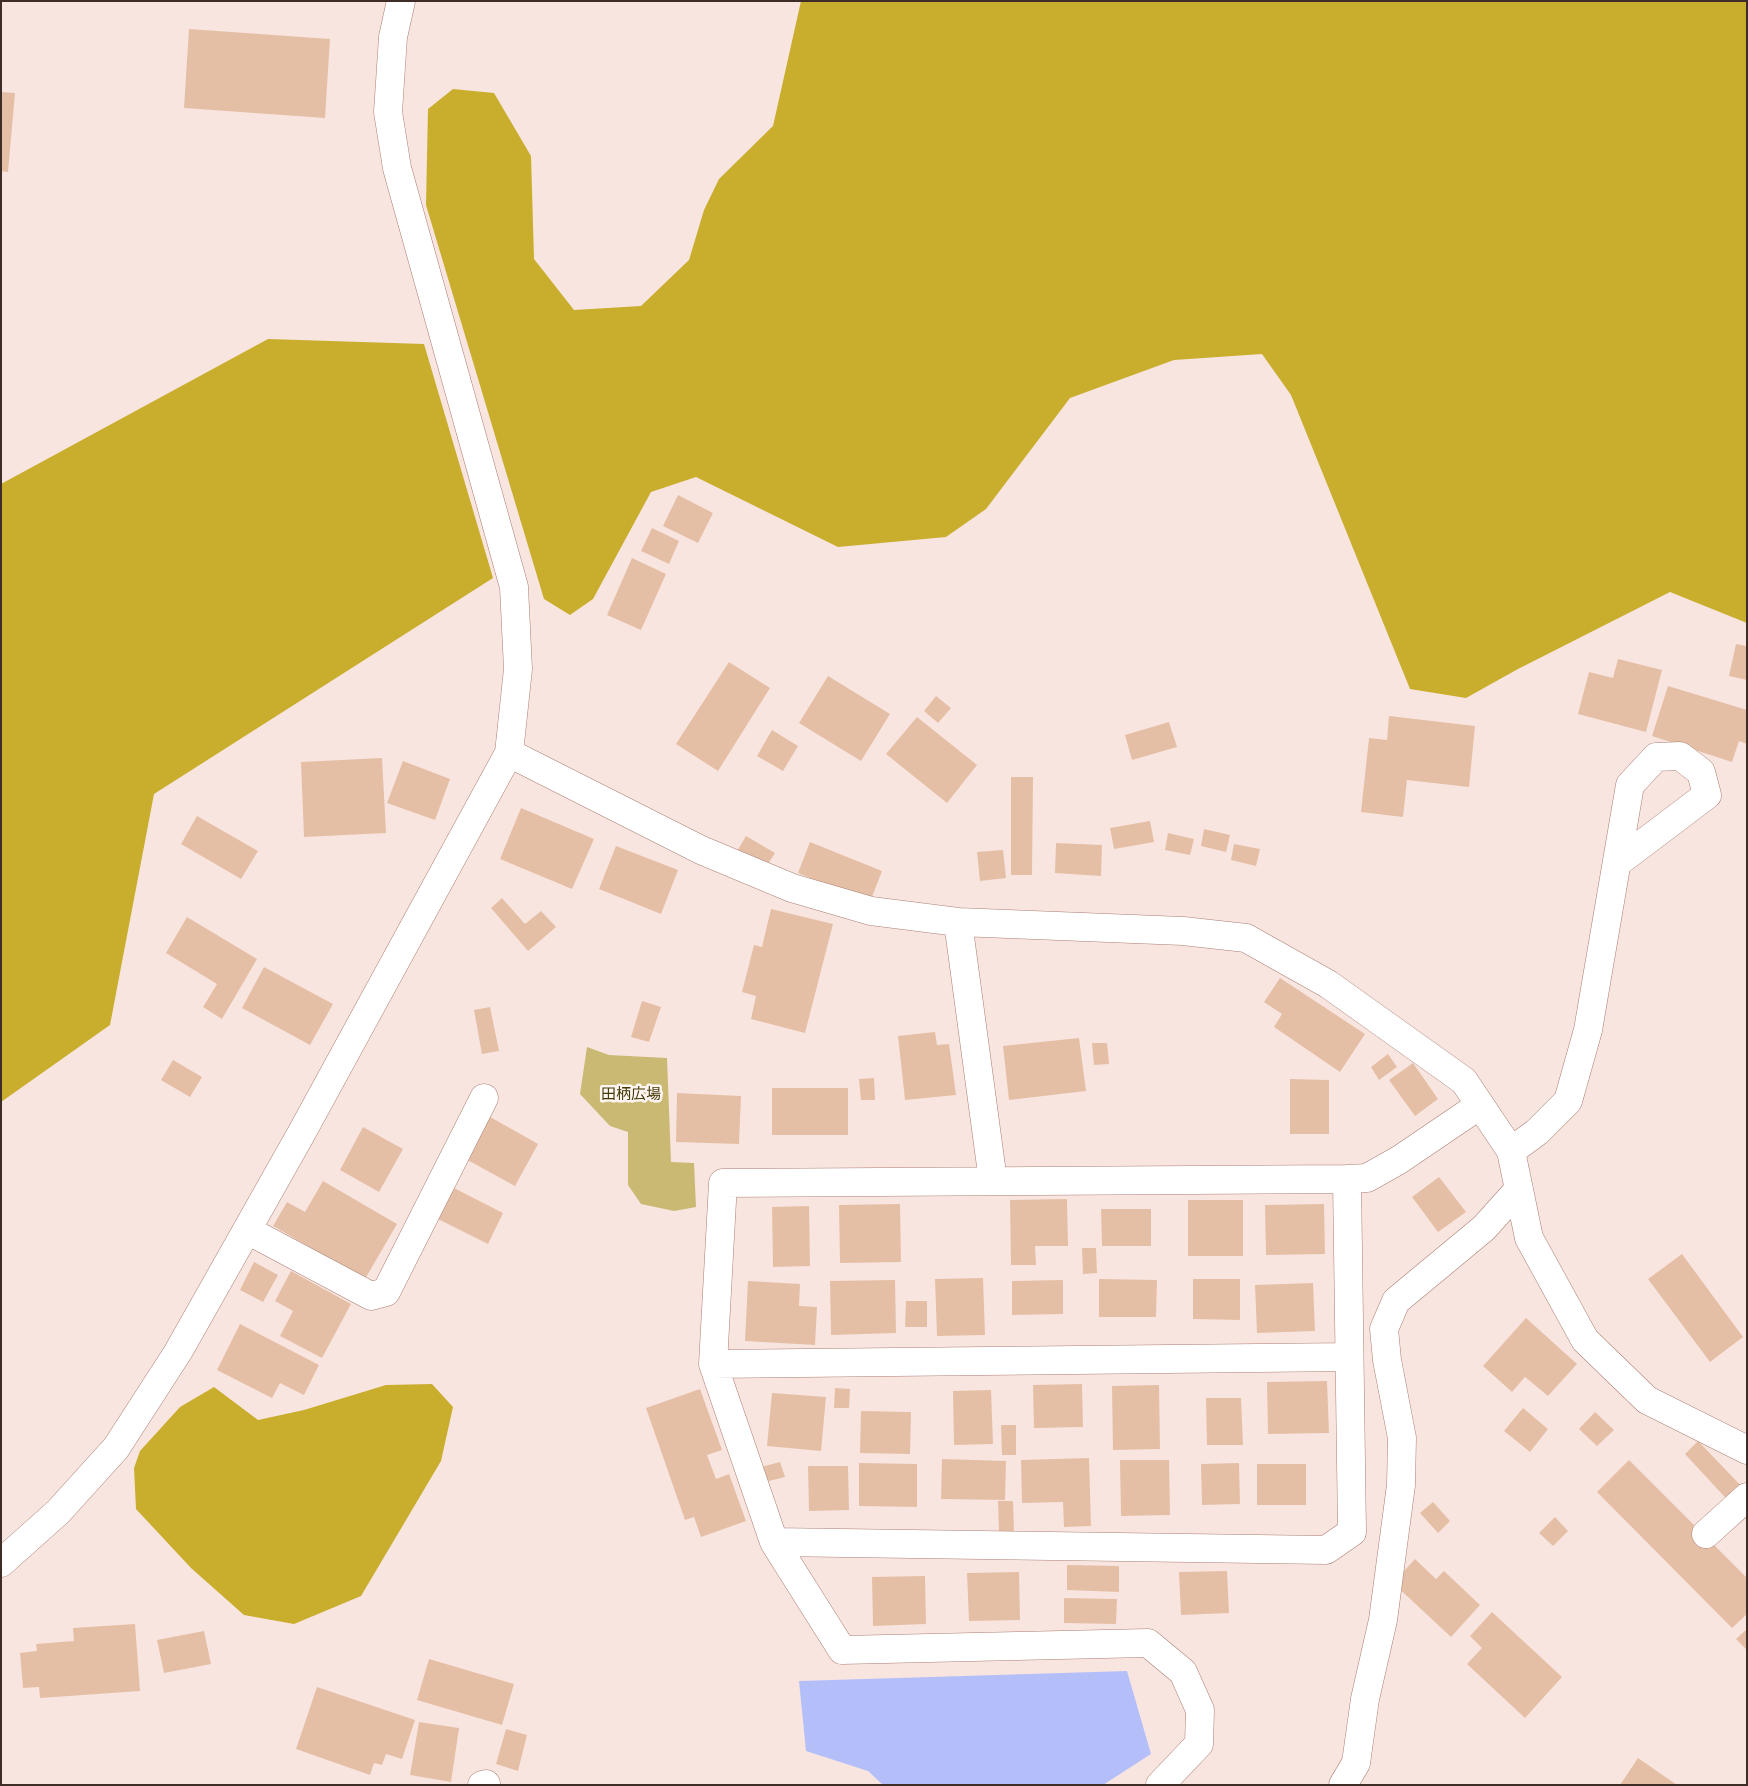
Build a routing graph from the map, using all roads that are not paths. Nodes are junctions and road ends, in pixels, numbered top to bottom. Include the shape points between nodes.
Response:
1 (401, 1) edge
2 (509, 753) junction
3 (1617, 863) dead end
4 (958, 922) junction
5 (484, 1098) dead end
6 (1480, 1105) junction
7 (1511, 1151) junction
8 (1347, 1179) junction
9 (993, 1181) junction
10 (1519, 1190) junction
11 (247, 1230) junction
12 (1349, 1357) junction
13 (712, 1364) junction
14 (1747, 1450) edge
15 (1747, 1497) edge
16 (1706, 1534) dead end
17 (774, 1542) junction
18 (1, 1563) edge
19 (1160, 1785) edge
20 (1343, 1785) edge

1 - 2 street via 393,37 388,112 397,168 514,587 518,669
2 - 4 street via 701,850 792,888 870,911
2 - 11 street
3 - 7 street via 1588,1030 1568,1101 1537,1132
4 - 6 street via 1182,931 1246,938 1328,984 1464,1081
4 - 9 street
5 - 11 street via 386,1292 371,1296
6 - 7 street
6 - 8 street via 1367,1178
7 - 10 street
8 - 9 street
8 - 12 street
9 - 13 street via 723,1183
10 - 14 street via 1529,1238 1585,1340 1647,1400
10 - 20 street via 1484,1228 1396,1301 1384,1329 1402,1447 1401,1484 1383,1620 1365,1699 1356,1763
11 - 18 street via 178,1352 116,1448 58,1512
12 - 13 street
12 - 17 street via 1352,1532 1326,1550
13 - 17 street
15 - 16 street
17 - 19 street via 842,1650 1148,1643 1183,1672 1200,1710 1199,1744

